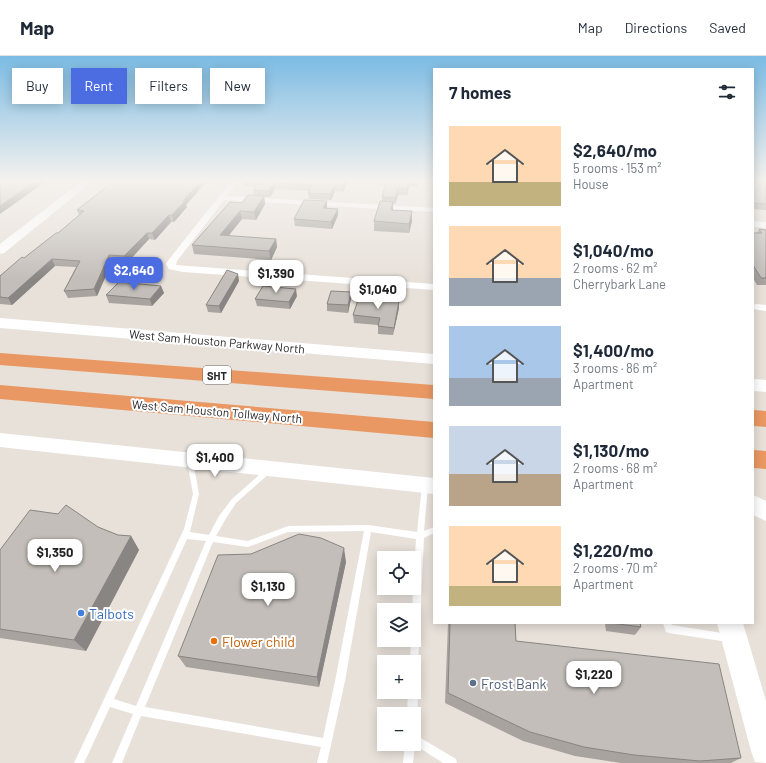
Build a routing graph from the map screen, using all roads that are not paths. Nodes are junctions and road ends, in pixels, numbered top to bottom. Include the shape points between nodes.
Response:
1 (47, 213) edge
2 (210, 213) edge
3 (754, 224) edge
4 (766, 225) edge
5 (0, 250) edge
6 (433, 287) edge
7 (0, 323) edge
8 (0, 359) edge
9 (433, 359) edge
10 (754, 385) edge
11 (766, 386) edge
12 (0, 392) edge
13 (433, 392) edge
14 (754, 418) edge
15 (766, 419) edge
16 (433, 430) edge
17 (0, 440) edge
18 (754, 459) edge
19 (190, 460) junction
20 (766, 460) edge
21 (271, 468) junction
22 (430, 485) edge
23 (754, 505) edge
24 (766, 512) edge
25 (754, 518) edge
26 (766, 518) edge
27 (368, 528) junction
28 (433, 530) edge
29 (185, 535) junction
30 (420, 536) junction
31 (211, 539) junction
32 (667, 624) edge
33 (733, 631) edge
34 (414, 655) edge
35 (107, 702) junction
36 (139, 710) junction
37 (326, 743) junction
38 (421, 743) edge
39 (409, 751) edge
40 (766, 751) edge
41 (79, 763) edge
42 (117, 763) edge
43 (322, 763) edge
44 (408, 763) edge
45 (452, 763) edge

1 - 5 main road
2 - 6 street via 173,260 172,267
3 - 4 street
7 - 9 main road, West Sam Houston Parkway North
8 - 13 highway, SHT
10 - 11 main road
12 - 16 highway, West Sam Houston Tollway North
14 - 15 highway
17 - 19 main road
18 - 20 highway
19 - 21 main road
19 - 29 lane via 196,494
21 - 22 main road
21 - 31 lane via 234,501
22 - 30 lane
23 - 24 main road
25 - 26 main road
27 - 30 lane
27 - 31 lane via 288,529 248,544
27 - 37 lane
28 - 30 lane
29 - 31 lane
29 - 35 lane
30 - 34 lane
31 - 36 lane
32 - 33 lane via 669,630
33 - 40 main road
35 - 36 lane
35 - 41 lane
36 - 37 lane
36 - 42 lane
37 - 43 lane
38 - 45 lane
39 - 44 lane

